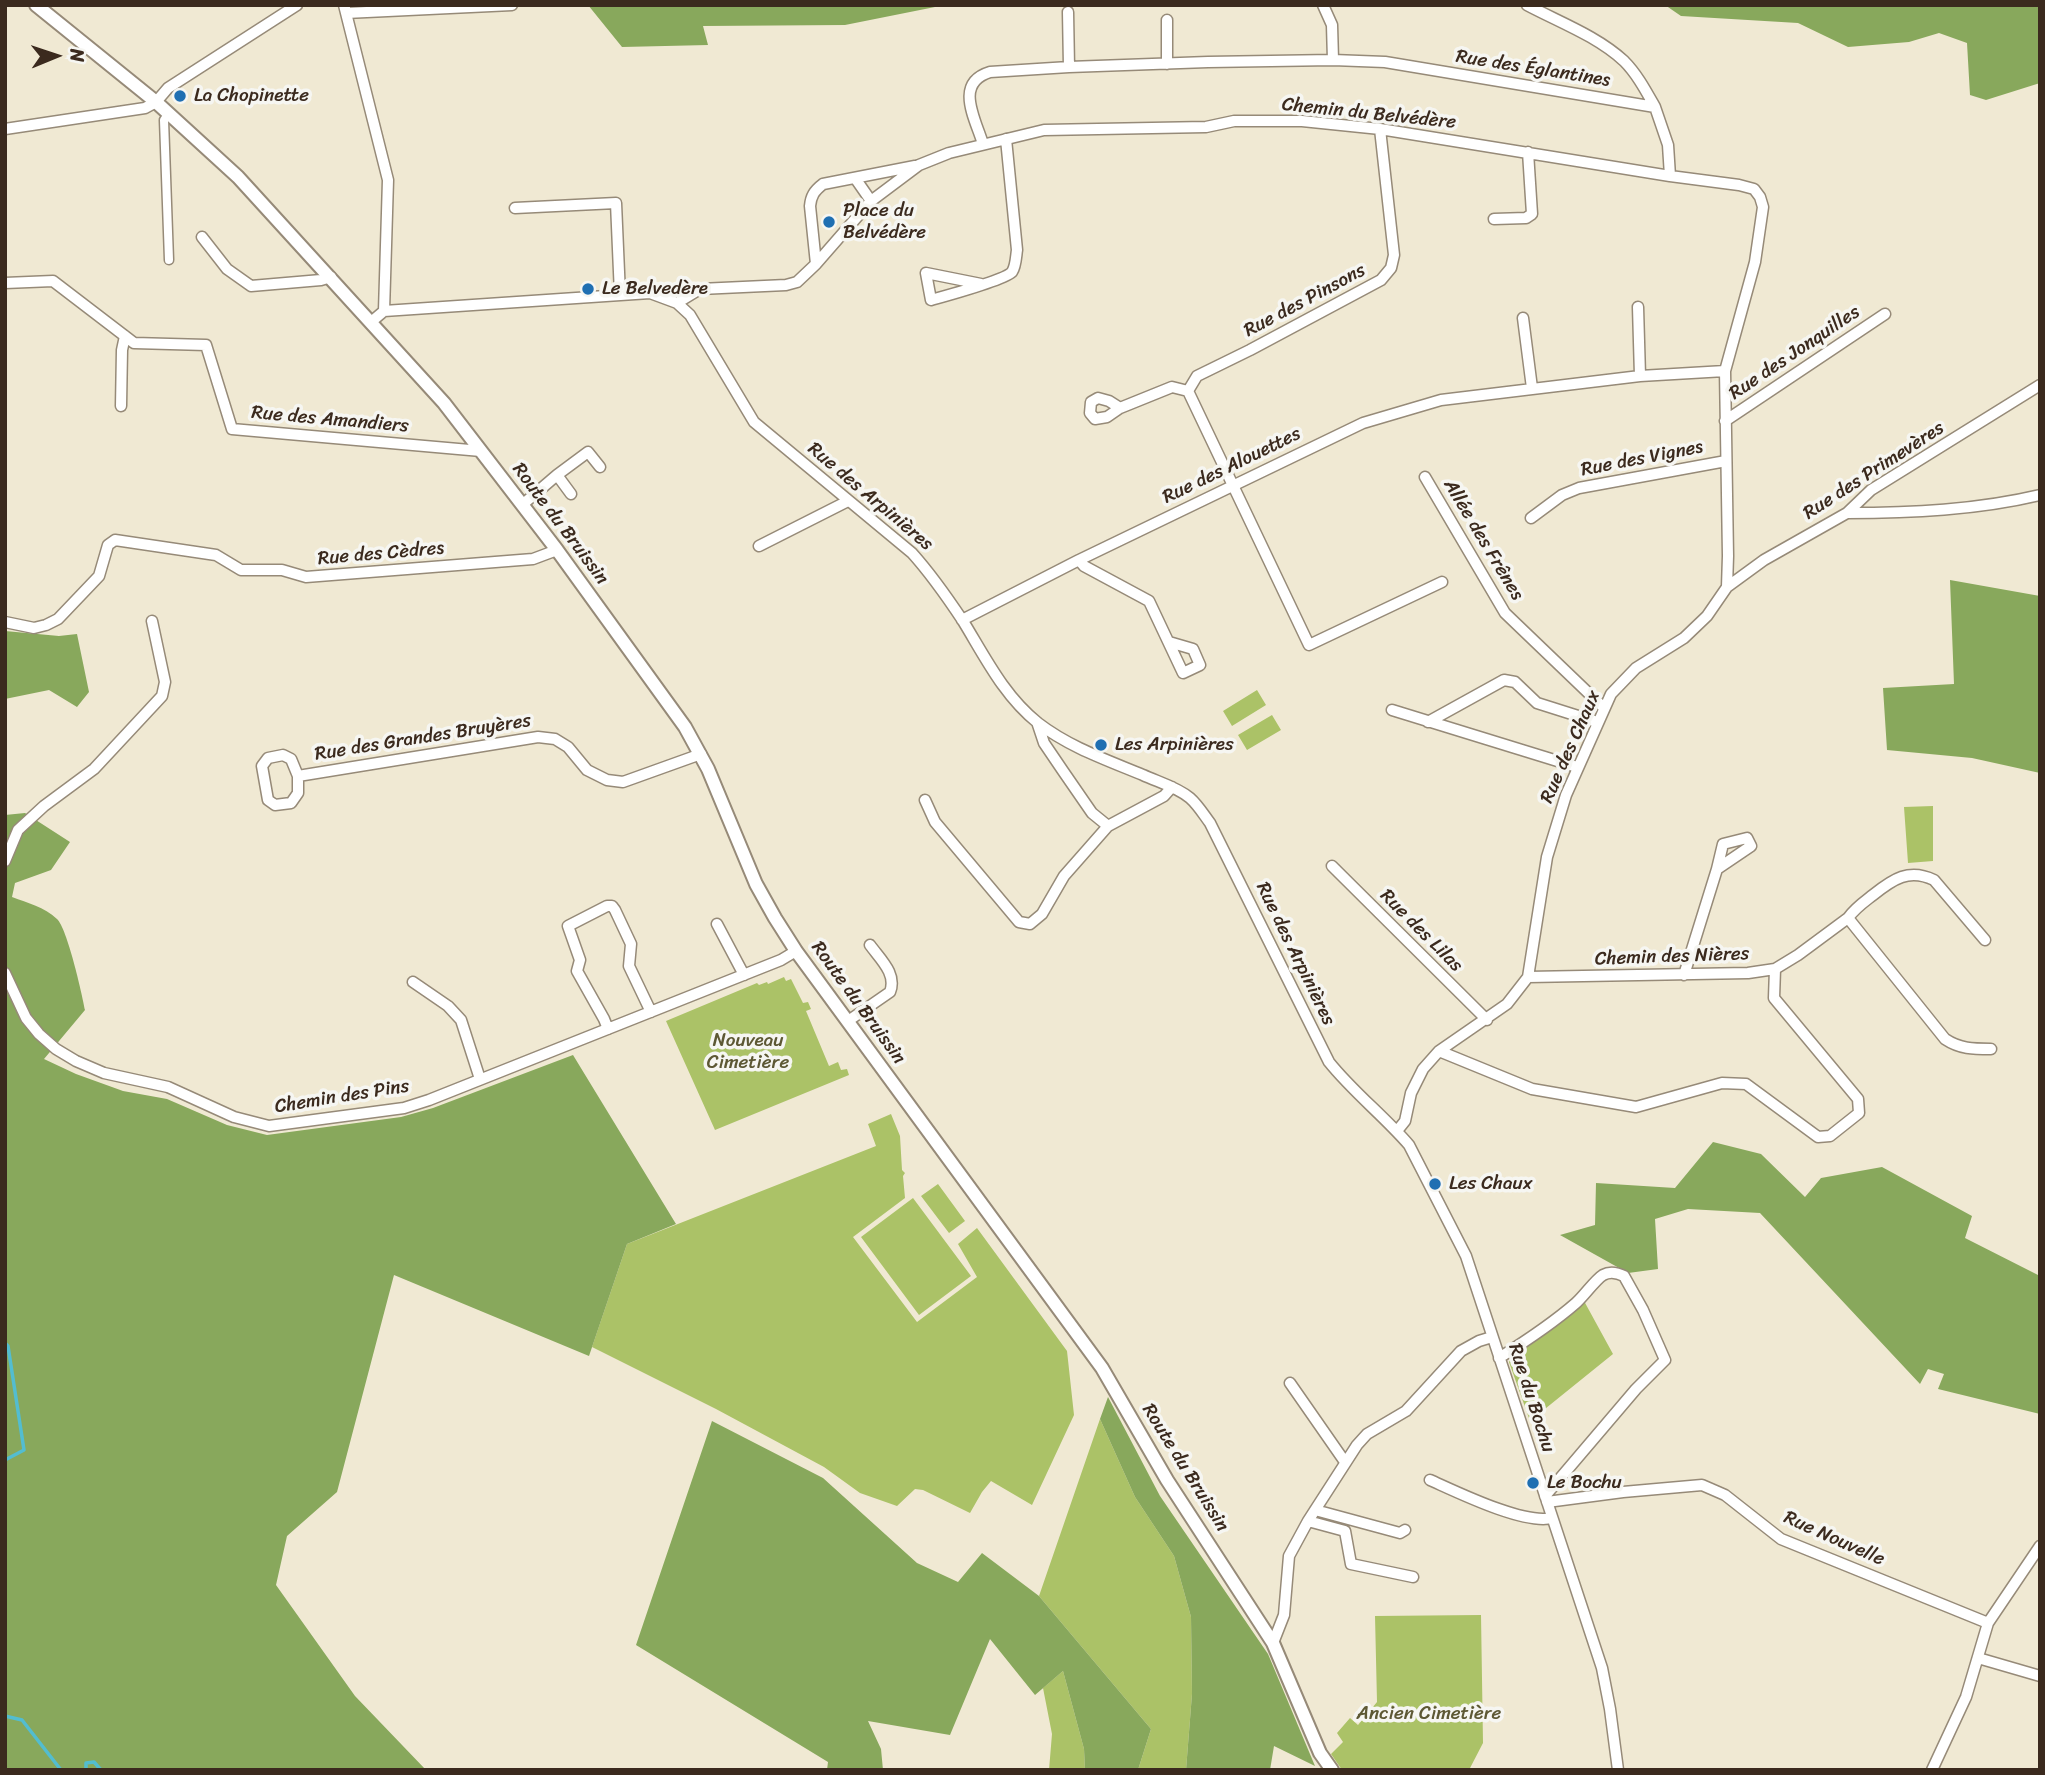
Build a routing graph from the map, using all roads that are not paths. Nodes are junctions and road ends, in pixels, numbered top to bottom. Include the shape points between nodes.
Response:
1 (36, 5) edge
2 (297, 5) edge
3 (512, 5) edge
4 (1323, 5) edge
5 (1527, 5) edge
6 (345, 9) edge
7 (1068, 12) dead end
8 (1167, 20) dead end
9 (1333, 60) junction
10 (1167, 64) junction
11 (1069, 67) junction
12 (156, 102) junction
13 (1655, 107) junction
14 (169, 113) junction
15 (5, 129) edge
16 (1380, 129) junction
17 (1006, 139) junction
18 (983, 144) junction
19 (1528, 152) junction
20 (919, 165) junction
21 (1670, 176) junction
22 (855, 178) junction
23 (871, 201) junction
24 (515, 208) dead end
25 (1494, 219) dead end
26 (202, 237) dead end
27 (169, 260) dead end
28 (816, 264) junction
29 (331, 277) junction
30 (5, 283) edge
31 (981, 284) junction
32 (620, 295) junction
33 (677, 303) junction
34 (1638, 307) dead end
35 (384, 311) junction
36 (1885, 314) dead end
37 (1522, 318) dead end
38 (371, 322) junction
39 (125, 336) junction
40 (1725, 371) junction
41 (1640, 376) junction
42 (2040, 386) edge
43 (1532, 388) junction
44 (1188, 391) junction
45 (121, 407) dead end
46 (1120, 408) dead end
47 (1725, 421) junction
48 (481, 451) junction
49 (1726, 461) junction
50 (600, 467) dead end
51 (557, 475) junction
52 (1425, 477) dead end
53 (1233, 485) junction
54 (571, 494) dead end
55 (2040, 495) edge
56 (848, 501) junction
57 (522, 505) junction
58 (1847, 513) junction
59 (1531, 518) dead end
60 (759, 546) dead end
61 (557, 550) junction
62 (1079, 560) junction
63 (1443, 582) dead end
64 (1727, 587) junction
65 (962, 620) junction
66 (152, 621) dead end
67 (5, 622) edge
68 (1169, 642) dead end
69 (1603, 708) junction
70 (1392, 710) dead end
71 (1037, 722) junction
72 (1429, 722) junction
73 (1597, 722) junction
74 (701, 754) junction
75 (1577, 767) junction
76 (298, 776) junction
77 (1172, 787) junction
78 (925, 800) dead end
79 (1108, 826) junction
80 (5, 862) edge
81 (1332, 866) dead end
82 (1717, 869) dead end
83 (1848, 918) junction
84 (718, 924) dead end
85 (1985, 940) dead end
86 (870, 946) dead end
87 (796, 951) junction
88 (1774, 969) junction
89 (5, 973) edge
90 (744, 975) junction
91 (1684, 975) junction
92 (1528, 977) junction
93 (412, 982) dead end
94 (651, 1012) junction
95 (1487, 1020) junction
96 (848, 1021) junction
97 (608, 1029) junction
98 (1991, 1049) dead end
99 (1439, 1051) junction
100 (480, 1079) junction
101 (1397, 1131) junction
102 (1492, 1337) junction
103 (1499, 1358) junction
104 (1290, 1383) dead end
105 (1345, 1462) junction
106 (1430, 1480) dead end
107 (1546, 1499) junction
108 (1315, 1510) junction
109 (1552, 1518) junction
110 (1308, 1521) junction
111 (1405, 1530) dead end
112 (2040, 1546) edge
113 (1413, 1577) dead end
114 (1988, 1623) junction
115 (1273, 1643) junction
116 (1979, 1658) junction
117 (2040, 1676) edge
118 (1332, 1770) edge
119 (1618, 1770) edge
120 (1932, 1770) edge

1 - 12 street, Route du Bruissin
2 - 12 street via 168,88
3 - 6 street
4 - 9 street via 1332,25
5 - 13 street via 1595,40 1624,61
6 - 35 street via 388,180
7 - 11 street
8 - 10 street
9 - 10 street, Rue des Églantines
9 - 13 street, Rue des Églantines via 1385,62
10 - 11 street, Rue des Églantines
11 - 18 street, Rue des Églantines via 980,75 969,96
12 - 14 street, Route du Bruissin
12 - 15 street via 145,108
13 - 21 street via 1668,145
14 - 27 street via 164,120
14 - 29 street, Route du Bruissin via 238,177
16 - 17 street, Chemin du Belvédère via 1302,121 1234,121 1206,127 1044,130
16 - 19 street, Chemin du Belvédère
16 - 44 street, Rue des Pinsons via 1394,255 1391,268 1381,280 1197,376
17 - 18 street, Chemin du Belvédère
17 - 31 street via 1015,265 1006,276
18 - 20 street, Chemin du Belvédère
19 - 21 street, Chemin du Belvédère
19 - 25 street via 1532,214
20 - 22 street, Chemin du Belvédère
20 - 23 street, Chemin du Belvédère
21 - 40 street, Chemin du Belvédère via 1754,189 1763,207 1755,262
22 - 23 street
22 - 28 street, Chemin du Belvédère via 823,184 811,197
23 - 28 street, Chemin du Belvédère
24 - 32 street via 617,203
26 - 29 street via 227,269 251,286
28 - 33 street, Chemin du Belvédère via 797,282 700,289
29 - 38 street, Route du Bruissin
30 - 39 street, Rue des Amandiers via 53,281
31 - 31 street via 931,300 926,273 948,278
32 - 33 street via 650,293
32 - 35 street
33 - 56 street, Rue des Arpinières via 690,315 754,422
34 - 41 street
35 - 38 street
36 - 47 street, Rue des Jonquilles
37 - 43 street
38 - 48 street, Route du Bruissin
39 - 45 street
39 - 48 street, Rue des Amandiers via 134,343 206,345 232,429
40 - 41 street, Rue des Alouettes
40 - 47 street
41 - 43 street, Rue des Alouettes
42 - 58 street, Rue des Primevères via 1871,490
43 - 53 street, Rue des Alouettes via 1441,400 1363,423
44 - 46 street via 1172,387
44 - 53 street
47 - 49 street
48 - 57 street, Route du Bruissin
49 - 59 street, Rue des Vignes via 1578,488
49 - 64 street
50 - 51 street via 588,452
51 - 54 street
51 - 57 street
52 - 69 street, Allée des Frênes via 1504,613
53 - 62 street, Rue des Alouettes
53 - 63 street via 1309,645
55 - 58 street via 1911,513
56 - 60 street
56 - 65 street, Rue des Arpinières via 912,553
57 - 61 street, Route du Bruissin
58 - 64 street, Rue des Primevères via 1764,560
61 - 67 street, Rue des Cèdres via 533,559 306,577 282,570 241,570 216,555 115,540 108,545 99,576 58,619 34,628
61 - 74 street, Route du Bruissin
62 - 65 street, Rue des Alouettes
62 - 68 street via 1149,601
64 - 69 street, Rue des Chaux via 1707,616 1684,638 1636,668
65 - 71 street, Rue des Arpinières via 1000,683
66 - 80 street via 165,682 162,696 94,769 18,830
69 - 73 street, Rue des Chaux
70 - 72 street
71 - 77 street, Rue des Arpinières via 1105,760
71 - 79 street, Rue des Arpinières via 1044,743 1063,771 1092,813
72 - 73 street via 1504,680 1514,682 1536,703
72 - 75 street
73 - 75 street, Rue des Chaux
74 - 76 street, Rue des Grandes Bruyères via 623,782 587,770 568,747 538,737
74 - 87 street, Route du Bruissin via 756,884
75 - 92 street, Rue des Chaux via 1548,858
76 - 76 street, Rue des Grandes Bruyères via 298,793 291,803 275,805 268,800 262,766 268,758 283,755 291,759
77 - 79 street via 1164,796
77 - 101 street, Rue des Arpinières via 1191,799 1210,823 1329,1062
78 - 79 street via 935,822 960,852 1020,922 1030,924
81 - 95 street, Rue des Lilas
82 - 91 street
83 - 85 street, Chemin des Nières via 1894,879 1925,876 1934,880
83 - 88 street, Chemin des Nières
83 - 98 street via 1945,1039 1955,1046
84 - 90 street
86 - 96 street via 892,976 893,985 890,992
87 - 90 street, Chemin des Pins
87 - 96 street, Route du Bruissin
88 - 91 street, Chemin des Nières
88 - 99 street via 1774,998 1858,1099 1859,1113 1830,1136 1818,1138 1746,1084 1722,1083 1636,1107 1532,1090
89 - 100 street, Chemin des Pins via 26,1018 76,1062 169,1087 234,1117 269,1126 404,1108
90 - 94 street, Chemin des Pins
91 - 92 street, Chemin des Nières
92 - 95 street, Rue des Chaux
93 - 100 street via 461,1020
94 - 97 street, Chemin des Pins
94 - 97 street via 629,966 631,944 612,906 607,906 568,926 580,960 577,971
95 - 99 street, Rue des Chaux
96 - 115 street, Route du Bruissin via 1102,1368
97 - 100 street, Chemin des Pins
99 - 101 street, Rue des Chaux via 1410,1093 1405,1121
101 - 102 street, Rue du Bochu via 1412,1150 1466,1256
102 - 103 street, Rue du Bochu
102 - 105 street via 1461,1351 1406,1411 1367,1434
103 - 107 street, Rue du Bochu
103 - 107 street via 1568,1310 1602,1275 1613,1273 1624,1276 1665,1360
104 - 105 street
105 - 108 street
106 - 109 street via 1494,1508 1543,1520
107 - 109 street, Rue du Bochu
107 - 114 street, Rue Nouvelle via 1702,1485 1725,1495 1781,1539
108 - 110 street
108 - 111 street via 1400,1533
109 - 119 street, Rue du Bochu via 1602,1668
110 - 113 street via 1345,1531 1351,1564
110 - 115 street via 1289,1556 1284,1615
112 - 114 street
114 - 116 street
115 - 118 street, Route du Bruissin via 1320,1753
116 - 117 street
116 - 120 street

